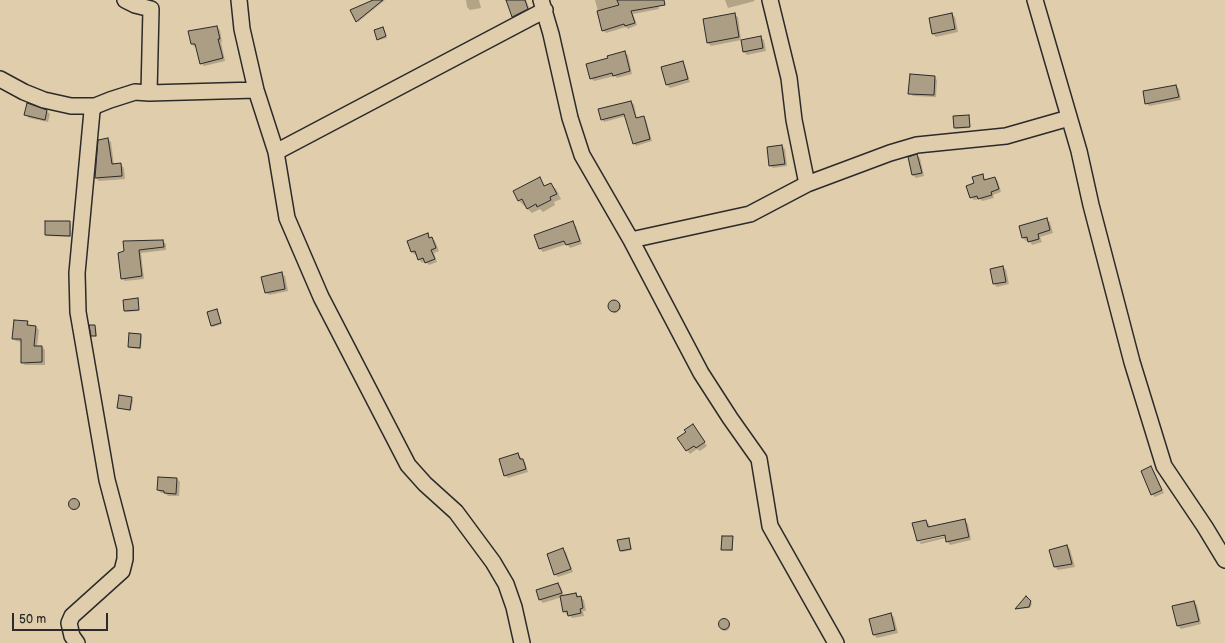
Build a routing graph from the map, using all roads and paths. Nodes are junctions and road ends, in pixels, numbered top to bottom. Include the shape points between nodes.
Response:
1 (125, 0) edge
2 (239, 0) edge
3 (770, 0) edge
4 (1035, 0) edge
5 (543, 5) edge
6 (0, 79) edge
7 (256, 90) junction
8 (149, 93) junction
9 (95, 106) junction
10 (1069, 118) junction
11 (276, 152) junction
12 (807, 184) junction
13 (632, 240) junction
14 (1225, 560) edge
15 (77, 643) edge
16 (522, 643) edge
17 (836, 643) edge

1 - 8 street via 151,9
2 - 7 street via 242,30
3 - 12 street via 789,78 796,132
4 - 10 street
5 - 11 street
5 - 13 street via 568,110 582,155
6 - 9 street via 44,100 70,106
7 - 8 street
7 - 11 street
8 - 9 street via 135,92
9 - 15 street via 91,116 77,273 78,312 107,480 125,548 125,559 122,571 72,616 68,623
10 - 12 street via 1006,136 918,145
10 - 14 street via 1132,362 1164,466
11 - 16 street via 287,218 321,297 408,465 456,512 506,584
12 - 13 street via 750,214
13 - 17 street via 701,373 759,459 770,526

